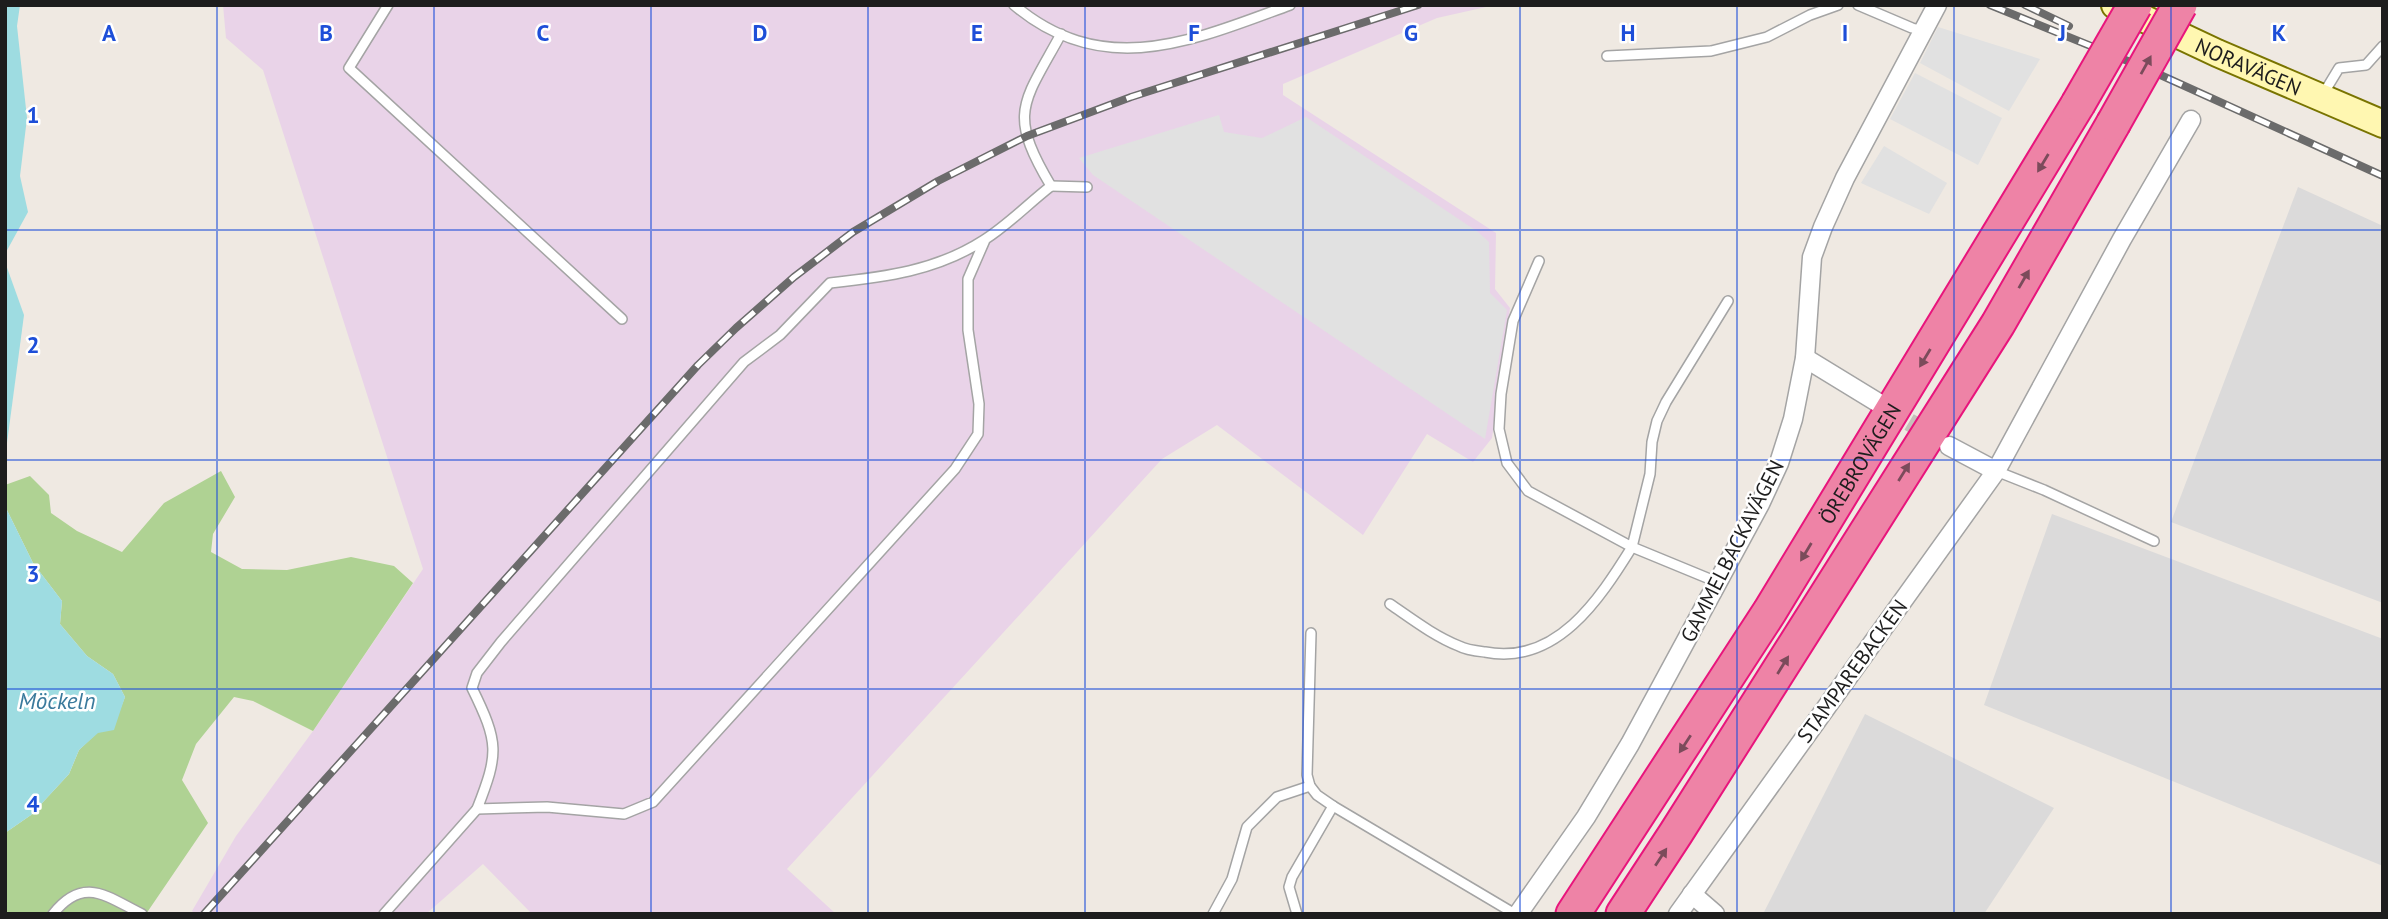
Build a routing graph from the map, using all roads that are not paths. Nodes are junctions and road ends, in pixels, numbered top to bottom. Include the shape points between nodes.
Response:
1 (388, 5) edge
2 (1014, 5) edge
3 (1290, 5) edge
4 (1838, 5) edge
5 (1858, 5) edge
6 (1937, 5) edge
7 (2115, 5) edge
8 (2135, 5) edge
9 (2180, 5) edge
10 (1924, 31) junction
11 (1061, 34) junction
12 (2383, 46) edge
13 (1607, 56) dead end
14 (2321, 97) junction
15 (2191, 120) dead end
16 (2383, 124) edge
17 (1051, 186) junction
18 (1087, 187) dead end
19 (985, 240) junction
20 (1539, 261) dead end
21 (1728, 301) dead end
22 (622, 319) dead end
23 (1805, 358) junction
24 (1877, 402) tunnel mouth
25 (1949, 446) tunnel mouth
26 (1996, 471) junction
27 (2154, 541) dead end
28 (1632, 547) junction
29 (1717, 582) junction
30 (1390, 604) dead end
31 (1311, 633) dead end
32 (1310, 786) junction
33 (1333, 806) junction
34 (477, 809) junction
35 (1692, 894) junction
36 (53, 914) edge
37 (142, 914) edge
38 (384, 914) edge
39 (1213, 914) edge
40 (1297, 914) edge
41 (1517, 914) edge
42 (1573, 914) edge
43 (1623, 914) edge
44 (1678, 914) edge
45 (1715, 914) edge

1 - 22 lane via 349,68
2 - 11 lane
3 - 11 lane via 1162,46 1109,48
4 - 13 lane via 1767,37 1711,51
5 - 10 lane
6 - 10 street, GAMMELBACKAVÄGEN
7 - 14 street, NORAVÄGEN
8 -> 42 highway, ÖREBROVÄGEN, bridge via 1770,611
43 -> 9 highway, ÖREBROVÄGEN, bridge via 1998,324
10 - 23 street, GAMMELBACKAVÄGEN via 1845,178 1812,257
11 - 17 lane via 1023,110 1032,155
12 - 14 lane via 2366,65 2339,68
14 - 16 street, NORAVÄGEN
15 - 26 street, STAMPAREBACKEN
17 - 18 lane
17 - 19 lane
19 - 34 lane via 943,261 892,276 830,283 779,335 744,362 477,673 472,688 494,741 491,772
19 - 34 lane via 968,279 978,434 955,469 653,802 624,814 547,807
20 - 28 lane via 1513,321 1501,394 1499,429 1507,463 1528,491
21 - 28 lane via 1657,421 1643,510
23 - 24 street
23 - 29 street, GAMMELBACKAVÄGEN via 1779,463
25 - 26 street
26 - 27 lane
26 - 35 street, STAMPAREBACKEN
28 - 29 lane
28 - 30 lane via 1586,612 1558,639 1524,652 1495,654 1460,648
29 - 41 street, GAMMELBACKAVÄGEN via 1630,744 1586,817
31 - 32 lane
32 - 33 lane
32 - 39 lane via 1277,797 1247,827 1233,879
33 - 40 lane via 1292,877 1289,887
33 - 41 lane
34 - 38 lane
35 - 44 street, STAMPAREBACKEN
35 - 45 street
36 - 37 lane via 66,899 81,893 103,893

